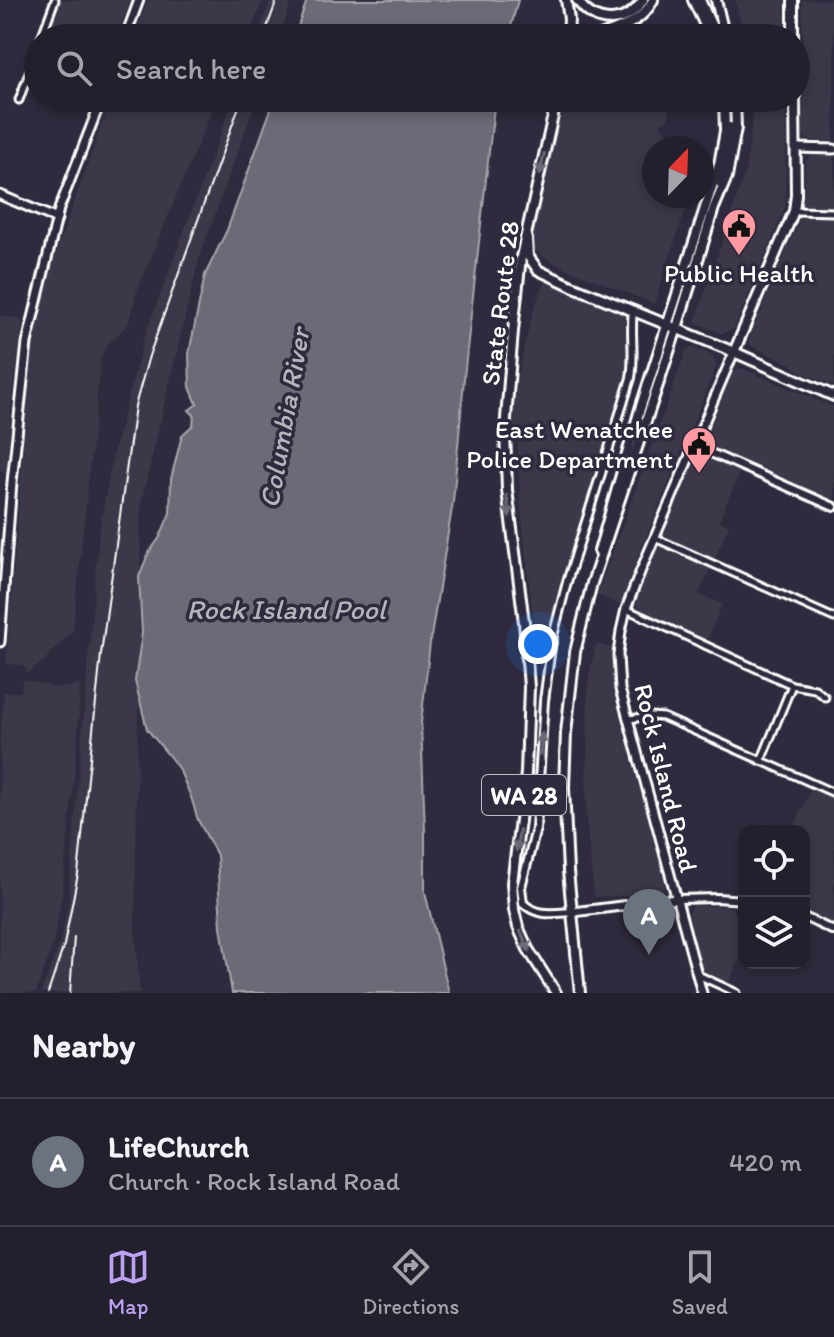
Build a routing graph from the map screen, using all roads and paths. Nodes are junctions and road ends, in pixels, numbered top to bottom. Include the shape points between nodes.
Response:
1 (55, 0) edge
2 (139, 0) edge
3 (566, 0) edge
4 (577, 0) edge
5 (643, 0) edge
6 (653, 0) edge
7 (693, 0) edge
8 (700, 0) edge
9 (716, 0) edge
10 (793, 0) edge
11 (46, 24) edge
12 (130, 24) edge
13 (569, 24) edge
14 (627, 24) edge
15 (704, 24) edge
16 (711, 24) edge
17 (722, 24) edge
18 (793, 24) edge
19 (24, 86) edge
20 (19, 100) dead end
21 (97, 112) edge
22 (554, 112) edge
23 (728, 112) edge
24 (733, 112) edge
25 (795, 112) edge
26 (796, 148) junction
27 (834, 149) edge
28 (0, 195) edge
29 (794, 211) junction
30 (834, 212) edge
31 (57, 219) junction
32 (527, 234) junction
33 (633, 310) junction
34 (672, 326) junction
35 (734, 352) junction
36 (834, 396) edge
37 (695, 446) junction
38 (834, 507) edge
39 (655, 538) junction
40 (626, 609) junction
41 (834, 618) edge
42 (1, 621) edge
43 (552, 640) junction
44 (0, 642) edge
45 (539, 655) junction
46 (526, 659) junction
47 (549, 662) junction
48 (792, 685) junction
49 (825, 697) dead end
50 (629, 719) junction
51 (761, 761) junction
52 (834, 793) edge
53 (512, 883) junction
54 (677, 899) junction
55 (738, 900) edge
56 (523, 903) junction
57 (573, 912) junction
58 (810, 920) edge
59 (834, 931) edge
60 (697, 975) junction
61 (556, 993) edge
62 (580, 993) edge
63 (702, 993) edge
64 (737, 993) edge

1 - 11 street
2 - 12 main road
3 - 13 main road
4 - 5 main road via 589,14 611,20 630,14
6 - 14 main road
7 - 15 main road
8 - 16 main road
9 - 17 main road
10 - 18 main road
19 - 20 street
21 - 31 main road
22 -> 32 main road, State Route 28 / WA 28
23 - 34 main road via 721,160
24 - 34 main road via 736,128 725,184
25 - 26 main road
26 - 27 main road
26 - 29 main road
28 - 31 main road
29 - 30 street
29 - 35 main road
31 - 42 main road via 27,343
32 - 33 main road via 528,256 538,270
32 -> 46 main road, State Route 28 / WA 28 via 505,431
33 - 34 main road
33 - 43 street via 631,378
34 - 35 main road
34 - 57 main road via 575,652 566,733 565,839
35 - 36 main road
35 - 37 main road, Rock Island Road
37 - 38 street
37 - 39 main road, Rock Island Road
39 - 40 main road, Rock Island Road
39 - 41 street
40 - 48 street
40 - 50 main road, Rock Island Road via 618,655
42 - 44 main road
43 - 45 main road
43 - 47 street
45 - 46 main road
45 - 47 main road
46 -> 53 main road, State Route 28 / WA 28 via 526,773
56 -> 47 street via 521,887 537,821
48 - 49 street via 815,689
48 - 51 street
50 - 51 street via 663,717
50 - 54 main road, Rock Island Road
51 - 52 street
53 - 56 main road
53 -> 61 main road, WA 28 via 521,936
54 - 55 street
54 - 57 main road
54 - 60 main road, Rock Island Road
56 - 57 street via 539,913
57 - 62 main road
58 - 59 street
60 - 63 main road, Rock Island Road
60 - 64 street

